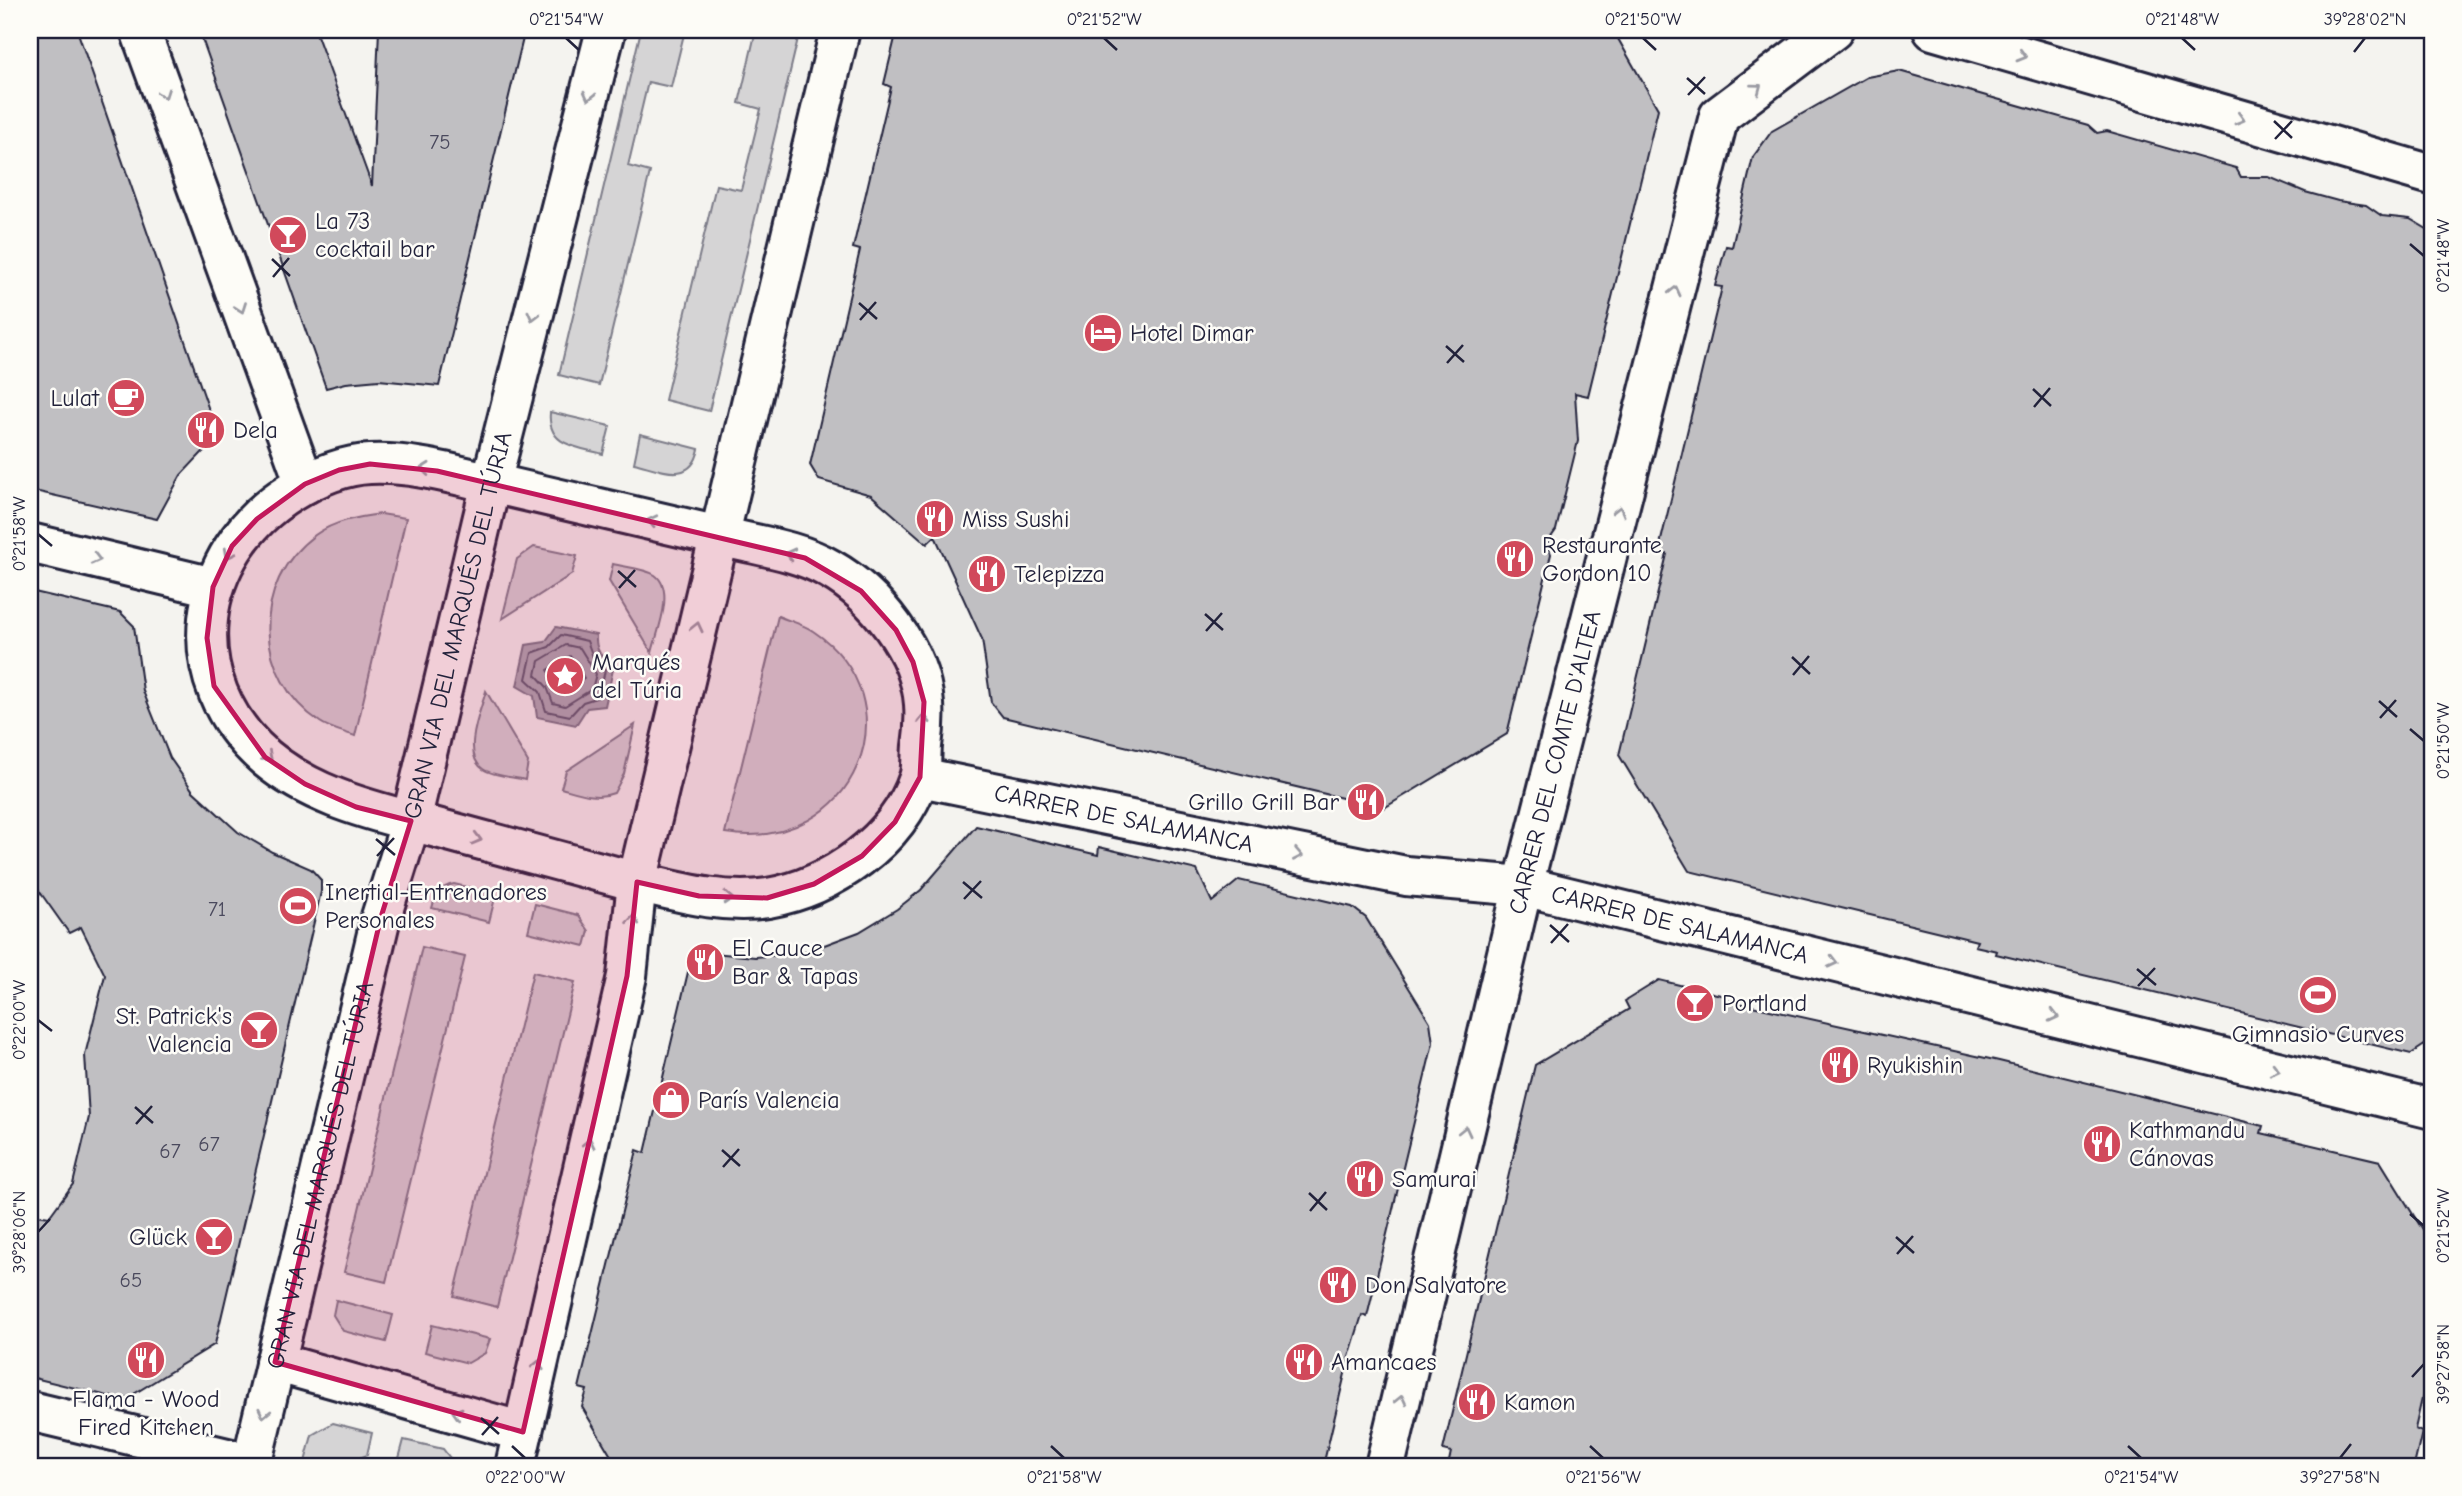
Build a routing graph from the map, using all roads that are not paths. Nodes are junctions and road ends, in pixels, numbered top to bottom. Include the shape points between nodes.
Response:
1 (141, 30) edge
2 (606, 30) edge
3 (840, 30) edge
4 (1833, 30) edge
5 (1933, 30) edge
6 (2432, 175) edge
7 (491, 483) junction
8 (305, 484) junction
9 (719, 536) junction
10 (30, 542) edge
11 (213, 587) junction
12 (919, 777) junction
13 (411, 821) junction
14 (637, 883) junction
15 (1524, 886) junction
16 (2432, 1109) edge
17 (275, 1363) junction
18 (30, 1411) edge
19 (519, 1449) edge
20 (252, 1465) edge
21 (1385, 1466) edge

1 -> 8 street
2 -> 7 street, GRAN VIA DEL MARQUÉS DEL TÚRIA
3 - 9 street
15 -> 4 street, CARRER DEL COMTE D'ALTEA via 1719,116
5 -> 6 street
7 -> 8 street via 370,464
9 -> 7 street
7 - 13 street, GRAN VIA DEL MARQUÉS DEL TÚRIA
8 -> 11 street via 257,519 232,545
12 -> 9 street via 924,702 913,662 895,630 862,592 830,569
14 -> 9 street
10 -> 11 street
11 -> 13 street via 207,638 214,686 234,721 265,757 305,784 356,807
14 -> 12 street via 732,899 767,898 814,884 862,856 895,822
12 -> 15 street, CARRER DE SALAMANCA via 1406,877
13 -> 14 street
13 - 17 street, GRAN VIA DEL MARQUÉS DEL TÚRIA via 381,916
19 -> 14 street via 627,976
15 -> 16 street, CARRER DE SALAMANCA
21 -> 15 street, CARRER DEL COMTE D'ALTEA
19 -> 17 street
17 -> 20 street, GRAN VIA DEL MARQUÉS DEL TÚRIA
18 - 20 street

